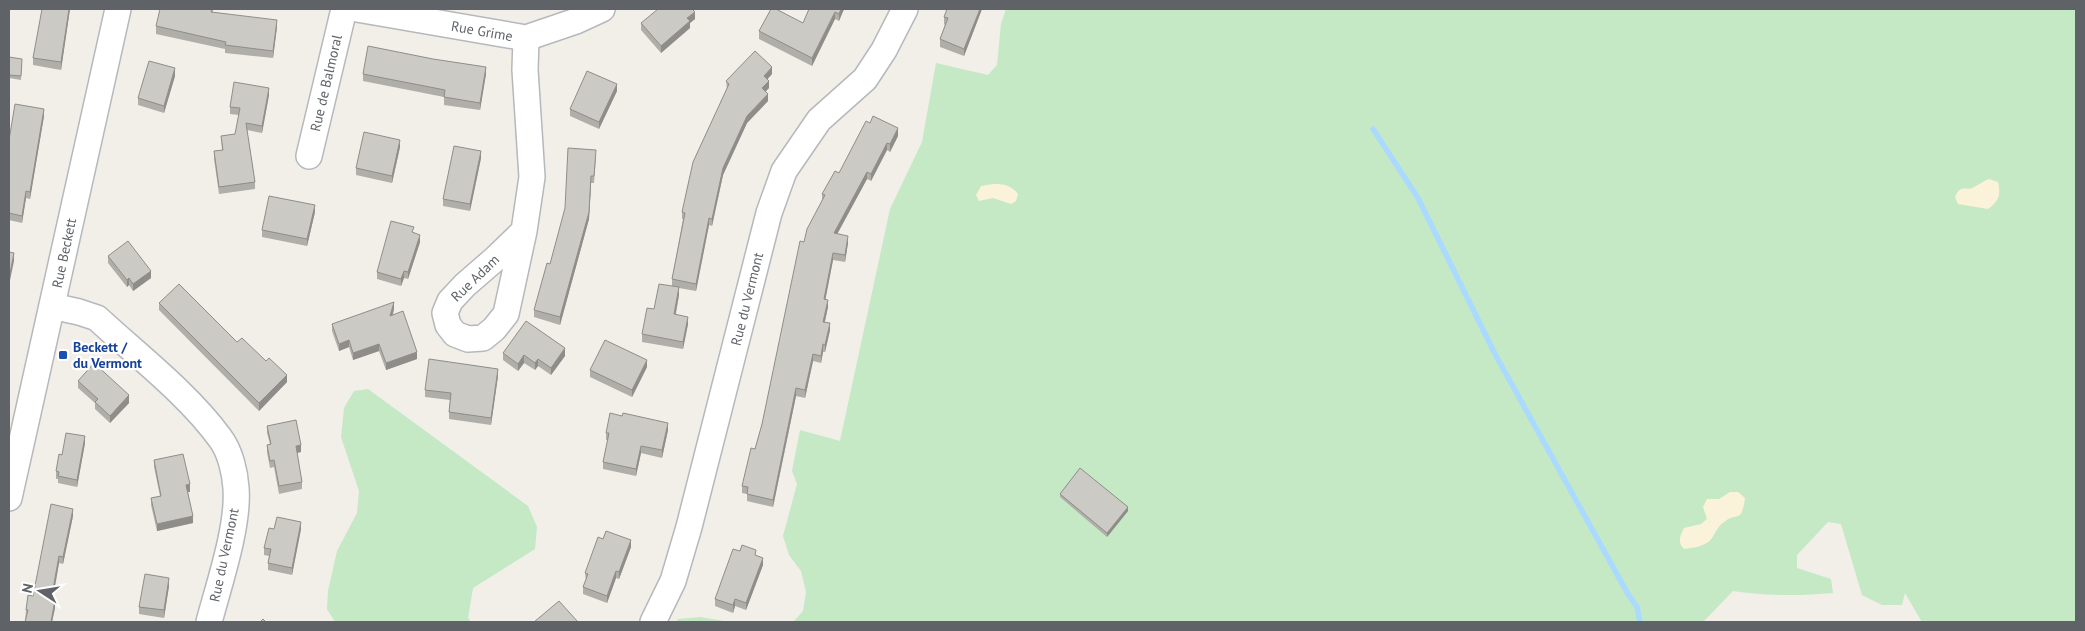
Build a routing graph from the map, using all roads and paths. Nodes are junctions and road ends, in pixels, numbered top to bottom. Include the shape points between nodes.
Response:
1 (118, 9) edge
2 (344, 9) edge
3 (357, 9) edge
4 (602, 9) edge
5 (905, 9) edge
6 (526, 38) junction
7 (309, 156) dead end
8 (524, 230) dead end
9 (52, 306) junction
10 (9, 498) edge
11 (209, 622) edge
12 (652, 622) edge

1 - 9 street, Rue Beckett
2 - 7 street, Rue de Balmoral
3 - 6 street, Rue Grime
4 - 6 street, Rue Grime
5 - 12 street, Rue du Vermont via 865,79 819,120 784,171 768,213 689,527 673,581
6 - 8 street via 532,177
9 - 10 street, Rue Beckett
9 - 11 street, Rue du Vermont via 97,318 183,397 221,439 230,458 236,488 235,519

